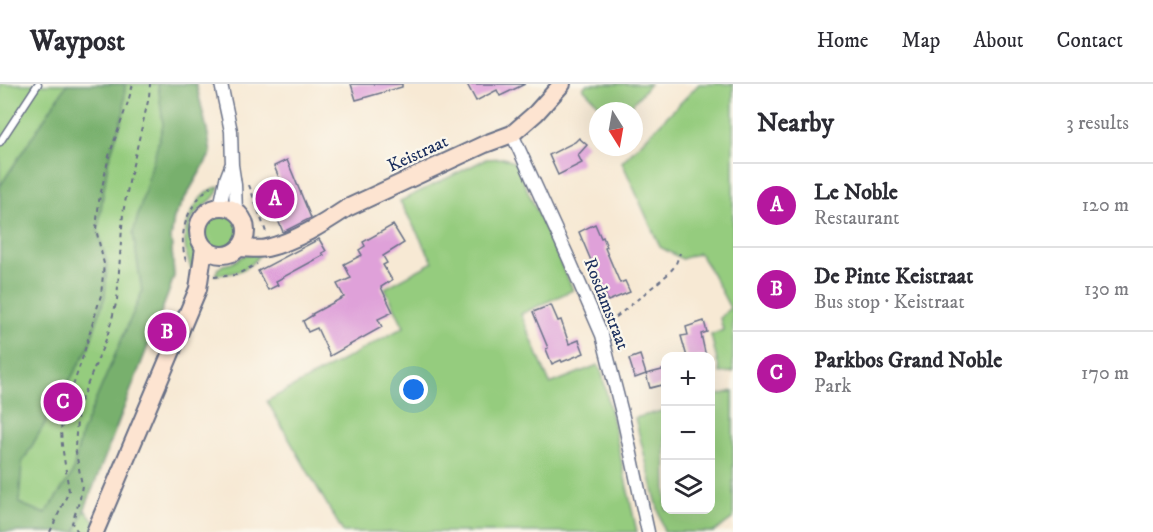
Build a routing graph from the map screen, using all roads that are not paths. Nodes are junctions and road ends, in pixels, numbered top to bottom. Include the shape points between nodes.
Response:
1 (38, 84) edge
2 (221, 84) edge
3 (562, 84) edge
4 (512, 134) junction
5 (0, 142) edge
6 (228, 209) junction
7 (243, 240) junction
8 (204, 248) junction
9 (221, 255) junction
10 (202, 279) junction
11 (95, 532) edge
12 (648, 532) edge

1 - 5 lane
2 - 6 street via 231,131
3 - 4 street, Keistraat
4 - 7 street, Keistraat via 347,208 293,239 273,242 266,248
4 - 12 street, Rosdamstraat via 600,330
6 - 7 street via 244,220
6 - 8 street via 207,212 199,223 198,236
7 - 9 street via 228,255
8 - 9 street
8 - 10 street
9 - 10 street
10 - 11 street

